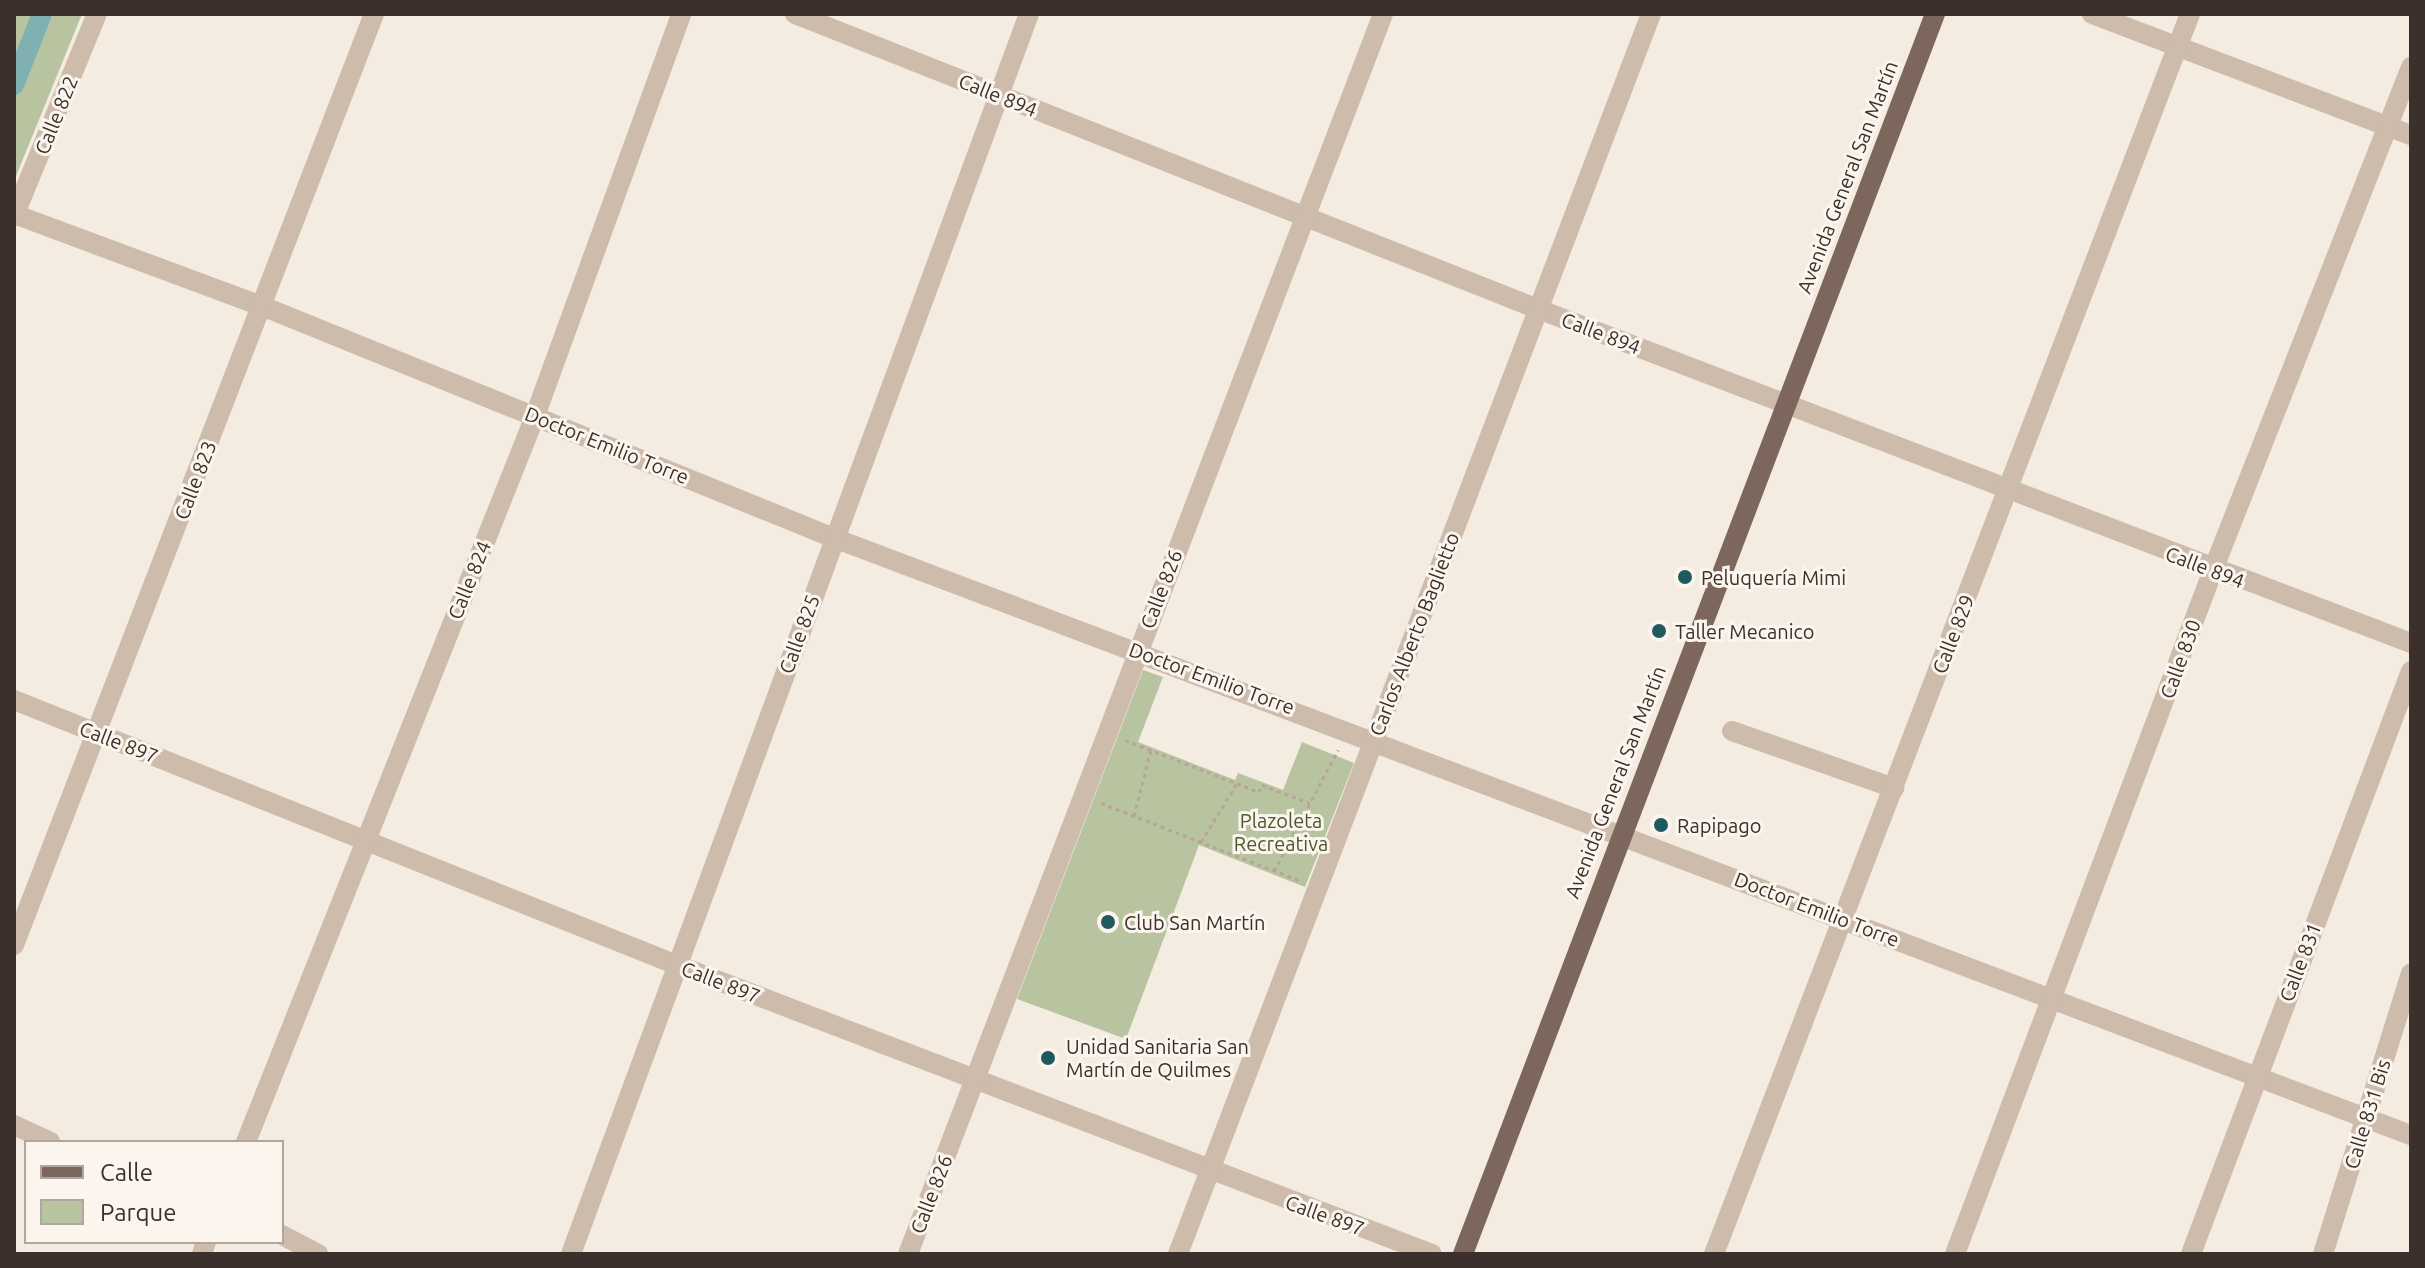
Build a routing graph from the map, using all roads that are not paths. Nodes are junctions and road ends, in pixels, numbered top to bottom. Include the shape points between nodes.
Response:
1 (97, 14) edge
2 (374, 14) edge
3 (681, 14) edge
4 (795, 14) edge
5 (1029, 14) edge
6 (1383, 14) edge
7 (1651, 14) edge
8 (1935, 14) edge
9 (2092, 14) edge
10 (2190, 14) edge
11 (2179, 46) junction
12 (2411, 67) edge
13 (999, 95) junction
14 (2389, 126) junction
15 (2411, 135) edge
16 (14, 215) edge
17 (1305, 217) junction
18 (262, 306) junction
19 (1538, 309) junction
20 (1785, 404) junction
21 (535, 416) junction
22 (2008, 491) junction
23 (834, 538) junction
24 (2213, 570) junction
25 (2411, 643) edge
26 (1137, 651) junction
27 (2411, 671) edge
28 (14, 700) edge
29 (1732, 731) dead end
30 (97, 733) junction
31 (1374, 739) junction
32 (1894, 788) junction
33 (1621, 832) junction
34 (367, 838) junction
35 (1843, 921) junction
36 (14, 945) edge
37 (677, 965) junction
38 (2411, 973) edge
39 (2055, 997) junction
40 (2256, 1077) junction
41 (975, 1081) junction
42 (2364, 1122) junction
43 (14, 1125) edge
44 (2411, 1135) edge
45 (46, 1140) edge
46 (247, 1140) edge
47 (1209, 1172) junction
48 (284, 1236) edge
49 (318, 1254) edge
50 (571, 1254) edge
51 (908, 1254) edge
52 (1178, 1254) edge
53 (1432, 1254) edge
54 (1463, 1254) edge
55 (1714, 1254) edge
56 (1955, 1254) edge
57 (2191, 1254) edge
58 (2323, 1254) edge

1 - 16 street, Calle 822
2 - 18 street, Calle 823
3 - 21 street, Calle 824
4 - 13 street, Calle 894
5 - 13 street, Calle 825
6 - 17 street, Calle 826
7 - 19 street, Carlos Alberto Baglietto
8 - 20 main road, Avenida General San Martín
9 - 11 street
10 - 11 street, Calle 829
11 - 14 street
11 - 22 street, Calle 829
12 - 14 street, Calle 830
13 - 17 street, Calle 894
13 - 23 street, Calle 825
14 - 15 street
14 - 24 street, Calle 830
16 - 18 street, Doctor Emilio Torre
17 - 19 street, Calle 894
17 - 26 street, Calle 826
18 - 21 street, Doctor Emilio Torre
18 - 30 street, Calle 823
19 - 20 street, Calle 894
19 - 31 street, Carlos Alberto Baglietto
20 - 22 street, Calle 894
20 - 33 main road, Avenida General San Martín
21 - 23 street, Doctor Emilio Torre
21 - 34 street, Calle 824
22 - 24 street, Calle 894
22 - 32 street, Calle 829
23 - 26 street, Doctor Emilio Torre
23 - 37 street, Calle 825
24 - 25 street, Calle 894
24 - 39 street, Calle 830
26 - 31 street, Doctor Emilio Torre
26 - 41 street, Calle 826
27 - 40 street, Calle 831
28 - 30 street, Calle 897
29 - 32 street
30 - 34 street, Calle 897
30 - 36 street, Calle 823
31 - 33 street, Doctor Emilio Torre
31 - 47 street, Carlos Alberto Baglietto
32 - 35 street, Calle 829
33 - 35 street, Doctor Emilio Torre
33 - 54 main road, Avenida General San Martín
34 - 37 street, Calle 897
34 - 46 street, Calle 824
35 - 39 street, Doctor Emilio Torre
35 - 55 street, Calle 829
37 - 41 street, Calle 897
37 - 50 street, Calle 825
38 - 42 street, Calle 831 Bis
39 - 40 street, Doctor Emilio Torre
39 - 56 street, Calle 830
40 - 42 street, Doctor Emilio Torre
40 - 57 street, Calle 831
41 - 47 street, Calle 897
41 - 51 street, Calle 826
42 - 44 street, Doctor Emilio Torre
42 - 58 street, Calle 831 Bis
43 - 45 street
47 - 52 street, Carlos Alberto Baglietto
47 - 53 street, Calle 897
48 - 49 street

